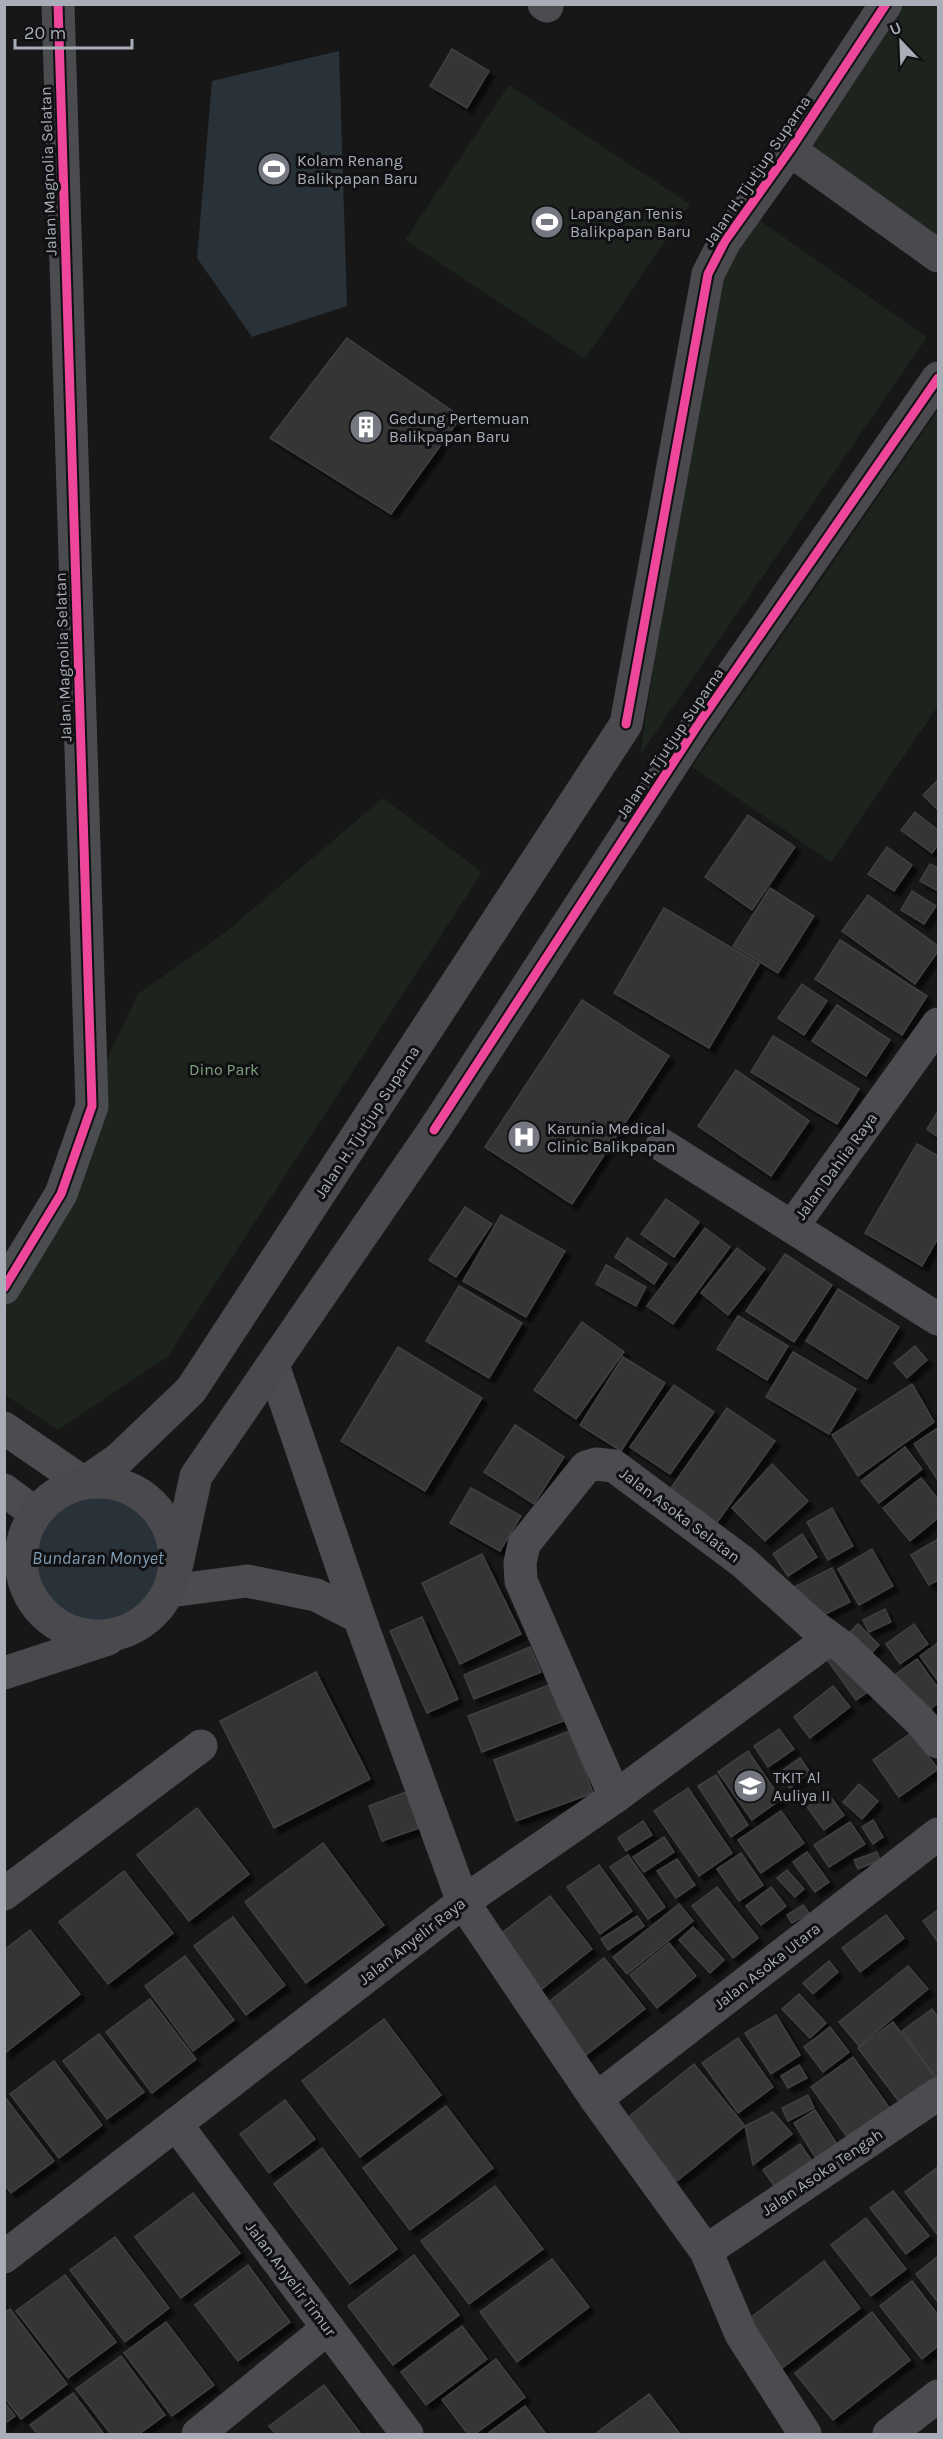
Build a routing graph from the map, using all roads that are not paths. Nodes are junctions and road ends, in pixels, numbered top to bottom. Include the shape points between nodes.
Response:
1 (58, 4) edge
2 (886, 4) edge
3 (790, 150) junction
4 (939, 256) edge
5 (939, 378) edge
6 (939, 1024) edge
7 (662, 1144) dead end
8 (792, 1227) junction
9 (4, 1288) edge
10 (939, 1318) edge
11 (273, 1365) junction
12 (4, 1428) edge
13 (84, 1483) junction
14 (4, 1490) edge
15 (21, 1541) edge
16 (173, 1578) junction
17 (359, 1617) junction
18 (121, 1634) junction
19 (830, 1639) junction
20 (4, 1674) edge
21 (939, 1742) edge
22 (201, 1746) dead end
23 (615, 1797) junction
24 (936, 1842) edge
25 (4, 1894) edge
26 (462, 1902) junction
27 (939, 2094) edge
28 (596, 2099) junction
29 (176, 2124) junction
30 (706, 2251) junction
31 (4, 2257) edge
32 (328, 2328) junction
33 (939, 2396) edge
34 (198, 2434) edge
35 (406, 2434) edge
36 (805, 2434) edge
37 (889, 2434) edge

1 - 9 street, Jalan Magnolia Selatan via 92,1106 62,1194
2 - 3 main road, Jalan H. Tjutjup Suparna
3 - 4 main road
3 - 13 main road, Jalan H. Tjutjup Suparna via 725,241 708,274 626,724 191,1390 120,1458
5 - 11 main road, Jalan H. Tjutjup Suparna via 699,723 434,1130
6 - 8 street, Jalan Dahlia Raya
7 - 8 street
8 - 10 street, Jalan Dahlia Raya
11 - 16 main road, Jalan H. Tjutjup Suparna via 196,1476
11 - 17 street
12 - 13 street
13 - 15 main road via 49,1499
13 - 16 main road via 121,1486 139,1493 160,1511 173,1537
14 - 15 street
15 - 18 main road via 23,1583 38,1610 62,1629 91,1637
16 - 17 street via 247,1581 316,1595
16 - 18 main road via 150,1618
17 - 26 street
18 - 20 main road
19 - 21 street, Jalan Asoka Selatan via 844,1648
19 - 23 street, Jalan Anyelir Raya
19 - 23 street, Jalan Asoka Selatan via 742,1562 614,1466 586,1467 524,1544 521,1581
22 - 25 street
23 - 26 street, Jalan Anyelir Raya
24 - 28 street, Jalan Asoka Utara
26 - 28 street
26 - 29 street, Jalan Anyelir Raya
27 - 30 street, Jalan Asoka Tengah
28 - 30 street
29 - 31 street, Jalan Anyelir Raya
29 - 32 street, Jalan Anyelir Timur
30 - 36 street via 741,2334
32 - 34 street
32 - 35 street, Jalan Anyelir Timur
33 - 37 street

